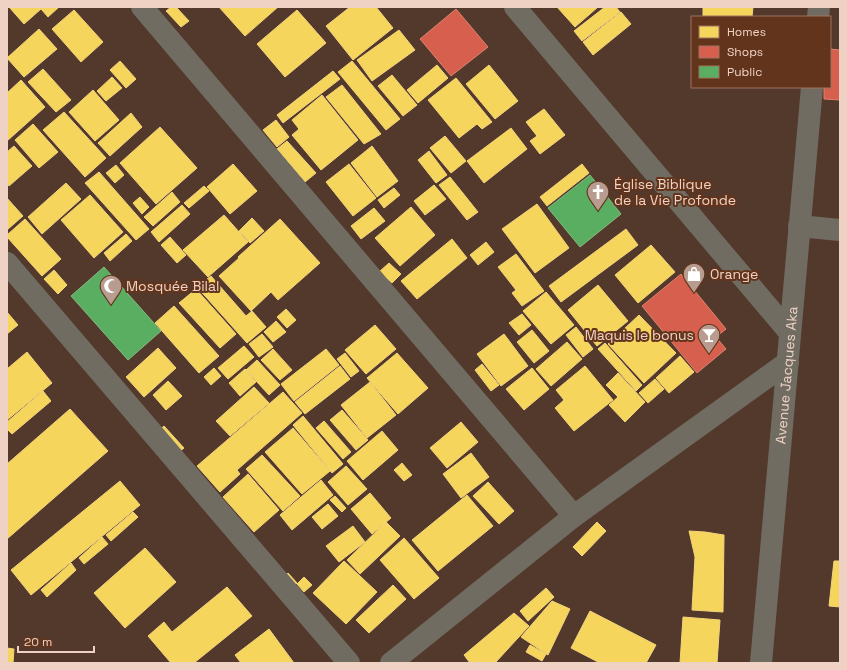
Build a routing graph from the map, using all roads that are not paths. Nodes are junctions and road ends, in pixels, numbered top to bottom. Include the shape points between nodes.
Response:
1 (142, 7) edge
2 (515, 7) edge
3 (812, 88) edge
4 (800, 226) junction
5 (840, 230) edge
6 (7, 263) edge
7 (790, 333) junction
8 (788, 362) junction
9 (574, 516) junction
10 (350, 663) edge
11 (391, 663) edge
12 (761, 663) edge

1 - 9 street
2 - 7 street
3 - 4 street, Avenue Jacques Aka
4 - 5 street
4 - 7 street, Avenue Jacques Aka
6 - 10 street
7 - 8 street, Avenue Jacques Aka
8 - 9 street
8 - 12 street, Avenue Jacques Aka
9 - 11 street

